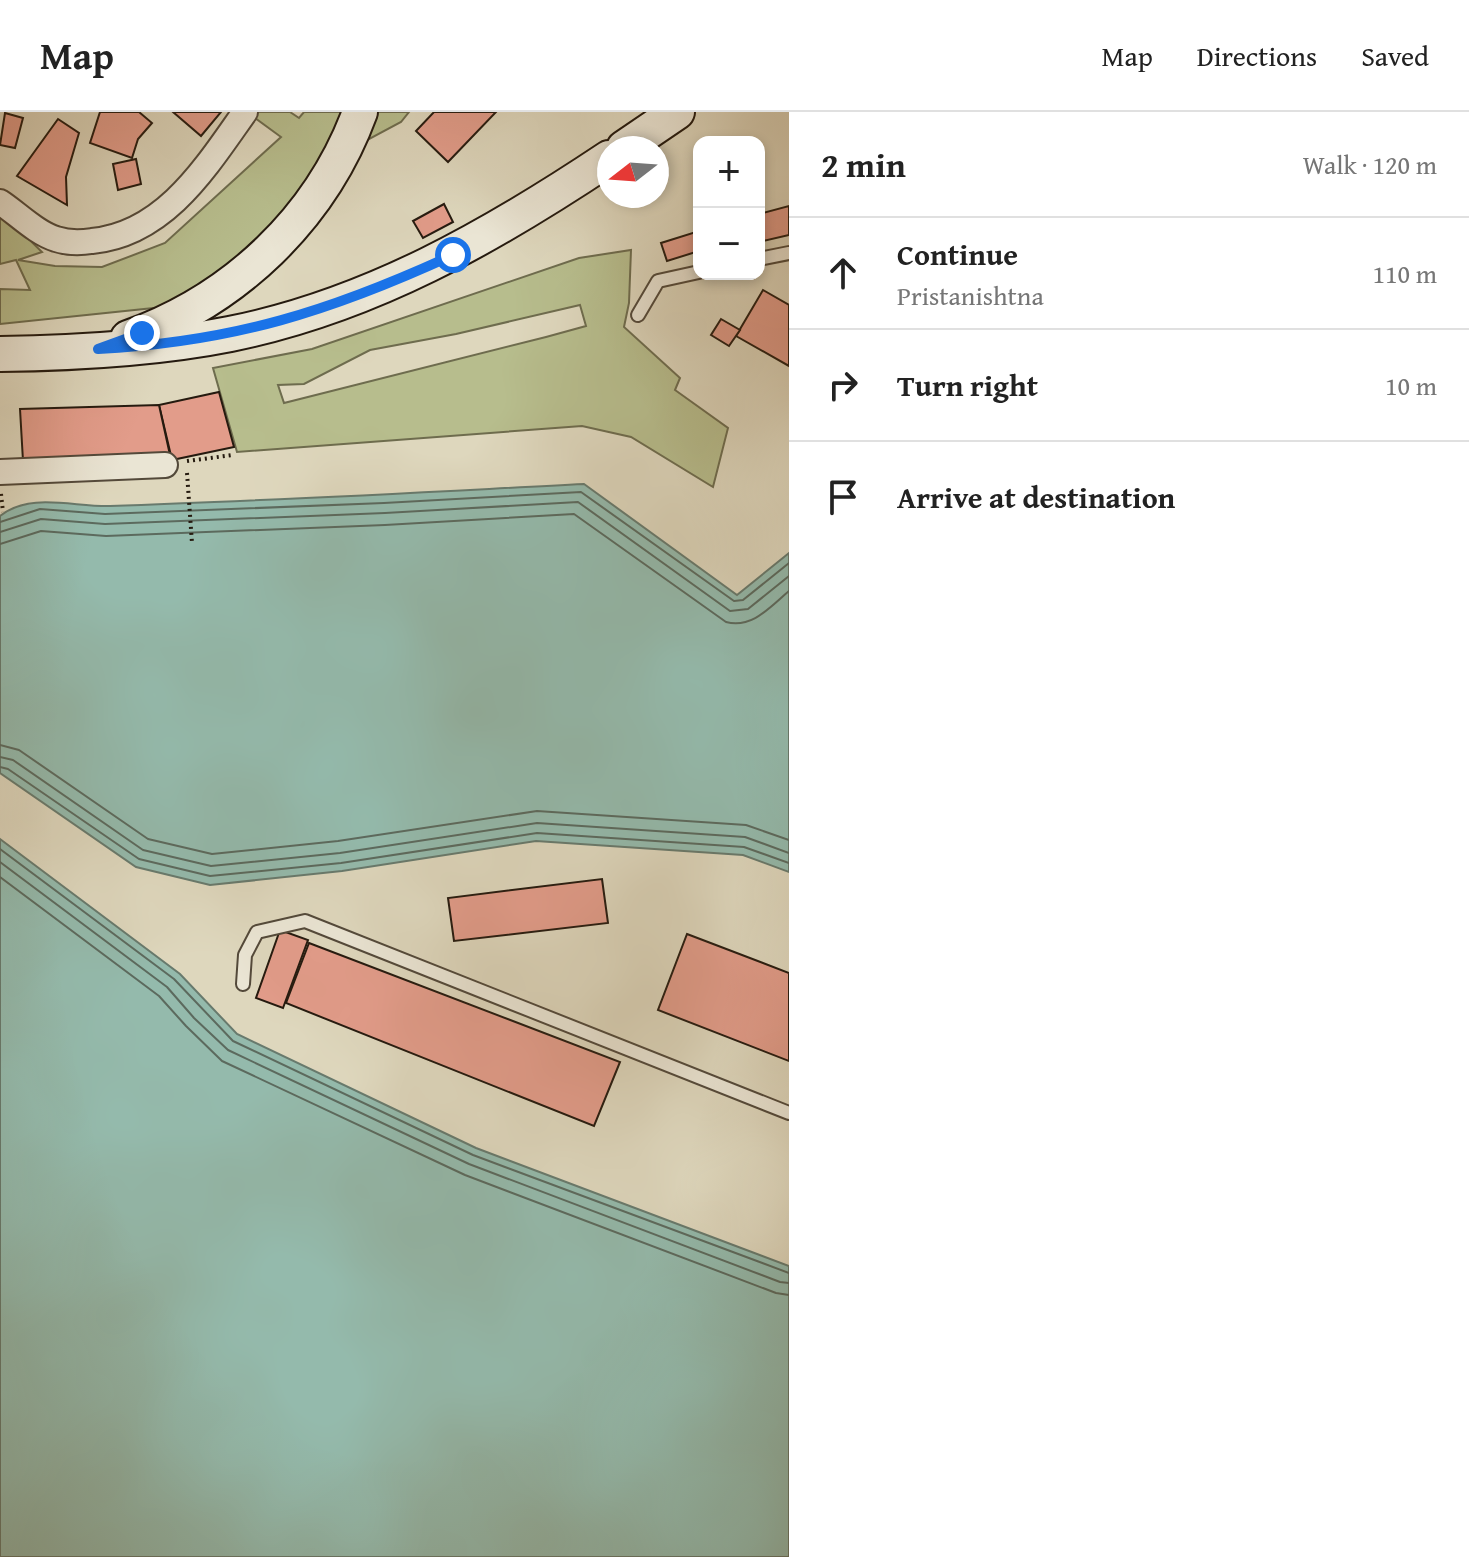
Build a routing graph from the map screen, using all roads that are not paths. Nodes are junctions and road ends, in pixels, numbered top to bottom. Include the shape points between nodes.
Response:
1 (245, 112) edge
2 (360, 112) edge
3 (677, 112) edge
4 (642, 136) edge
5 (597, 166) edge
6 (0, 202) edge
7 (789, 253) edge
8 (765, 258) edge
9 (693, 273) edge
10 (638, 315) dead end
11 (98, 349) junction
12 (0, 354) edge
13 (176, 463) road end
14 (0, 472) edge
15 (243, 984) dead end
16 (789, 1113) edge

1 - 6 street via 200,174 170,206 138,229 73,243 53,239
2 - 11 street via 332,175 267,254 178,316
3 - 4 street
5 - 11 street via 453,255 392,283 307,314 219,336
7 - 8 lane
9 - 10 lane via 658,281
11 - 12 street
13 - 14 street
15 - 16 lane via 245,955 257,932 305,921

